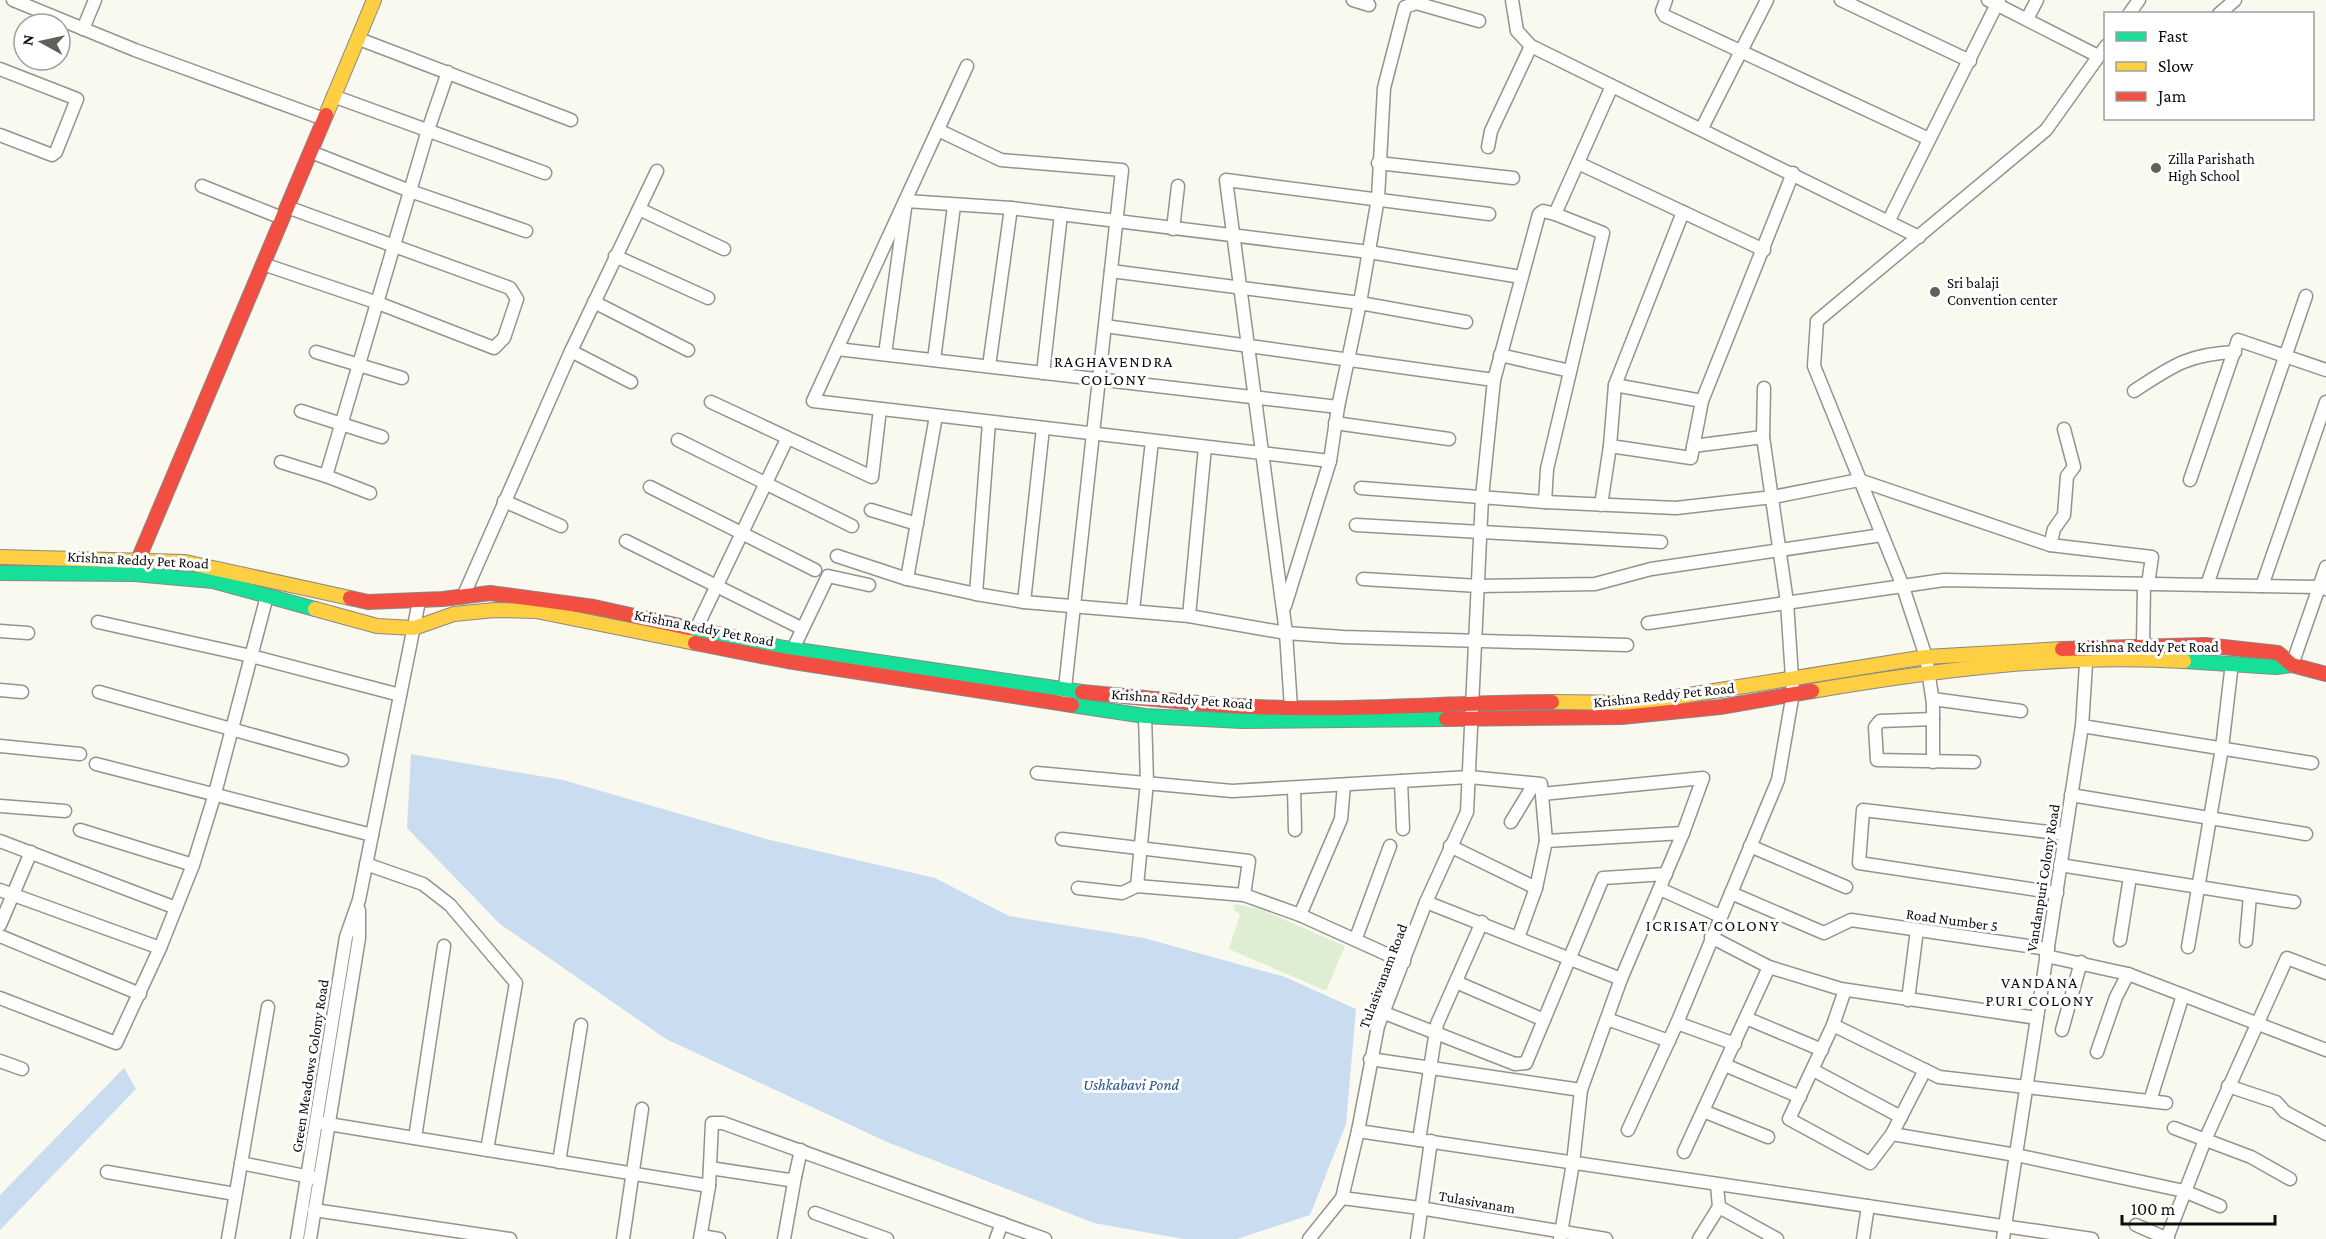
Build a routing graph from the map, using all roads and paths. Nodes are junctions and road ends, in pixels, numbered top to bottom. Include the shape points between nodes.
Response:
1 (13, 0) edge
2 (95, 0) edge
3 (374, 0) edge
4 (1353, 0) edge
5 (1512, 0) edge
6 (1666, 0) edge
7 (1767, 0) edge
8 (1841, 0) edge
9 (2037, 0) edge
10 (2235, 0) edge
11 (1995, 1) edge
12 (39, 5) edge
13 (1369, 5) dead end
14 (2221, 12) edge
15 (2027, 19) junction
16 (1479, 21) dead end
17 (83, 29) junction
18 (359, 39) junction
19 (1531, 46) junction
20 (1741, 51) junction
21 (2102, 51) edge
22 (1970, 61) junction
23 (967, 66) dead end
24 (0, 69) edge
25 (448, 72) junction
26 (1612, 86) junction
27 (333, 96) junction
28 (324, 119) junction
29 (571, 120) dead end
30 (1702, 128) junction
31 (428, 130) junction
32 (938, 130) junction
33 (0, 135) edge
34 (1929, 139) junction
35 (1488, 147) dead end
36 (310, 152) junction
37 (1378, 163) junction
38 (1578, 163) junction
39 (657, 171) dead end
40 (545, 173) dead end
41 (1793, 173) junction
42 (1513, 178) dead end
43 (202, 186) dead end
44 (1178, 186) dead end
45 (410, 191) junction
46 (1378, 198) junction
47 (906, 201) junction
48 (954, 206) junction
49 (1011, 208) junction
50 (639, 209) junction
51 (284, 212) junction
52 (1683, 212) junction
53 (1060, 214) junction
54 (1489, 214) dead end
55 (1555, 214) junction
56 (1889, 220) junction
57 (1117, 221) junction
58 (1173, 229) junction
59 (526, 231) dead end
60 (1232, 236) junction
61 (1919, 237) junction
62 (394, 246) junction
63 (724, 249) dead end
64 (1764, 250) junction
65 (1369, 252) junction
66 (615, 256) junction
67 (263, 264) junction
68 (1111, 271) junction
69 (1521, 277) junction
70 (1239, 288) junction
71 (2306, 296) dead end
72 (708, 298) dead end
73 (594, 302) junction
74 (378, 303) junction
75 (1360, 303) junction
76 (1466, 322) dead end
77 (1105, 326) junction
78 (1247, 344) junction
79 (837, 349) junction
80 (688, 350) dead end
81 (571, 351) junction
82 (316, 352) dead end
83 (2235, 352) junction
84 (885, 354) junction
85 (1500, 355) junction
86 (2284, 356) junction
87 (1348, 357) junction
88 (934, 360) junction
89 (358, 366) junction
90 (989, 366) junction
91 (2326, 370) edge
92 (1570, 371) junction
93 (1042, 373) junction
94 (402, 378) dead end
95 (1099, 379) junction
96 (1494, 380) junction
97 (631, 382) dead end
98 (1615, 385) junction
99 (1764, 388) dead end
100 (2134, 391) dead end
101 (1254, 398) junction
102 (1702, 401) junction
103 (711, 402) dead end
104 (2326, 402) edge
105 (1338, 407) junction
106 (880, 409) junction
107 (301, 411) dead end
108 (936, 416) junction
109 (989, 422) junction
110 (342, 423) junction
111 (1335, 423) junction
112 (1043, 428) junction
113 (2064, 429) dead end
114 (1093, 434) junction
115 (382, 437) dead end
116 (1763, 437) junction
117 (787, 439) junction
118 (1449, 439) dead end
119 (678, 440) dead end
120 (1152, 441) junction
121 (1610, 446) junction
122 (1694, 446) junction
123 (1205, 447) junction
124 (1262, 454) junction
125 (1330, 461) junction
126 (281, 462) dead end
127 (326, 476) junction
128 (1859, 480) junction
129 (2190, 480) dead end
130 (766, 484) junction
131 (650, 487) dead end
132 (1361, 488) dead end
133 (370, 493) dead end
134 (1482, 497) junction
135 (1773, 497) junction
136 (504, 501) junction
137 (1545, 502) junction
138 (1601, 505) junction
139 (871, 510) dead end
140 (917, 524) junction
141 (1356, 525) dead end
142 (561, 526) dead end
143 (852, 526) dead end
144 (1481, 533) junction
145 (743, 534) junction
146 (1882, 535) junction
147 (626, 541) dead end
148 (1661, 542) dead end
149 (2050, 545) junction
150 (1780, 550) junction
151 (837, 556) dead end
152 (0, 557) edge
153 (138, 560) junction
154 (2326, 567) edge
155 (815, 570) dead end
156 (0, 573) edge
157 (908, 579) junction
158 (1363, 579) dead end
159 (1902, 584) junction
160 (2146, 584) junction
161 (869, 585) dead end
162 (2207, 585) junction
163 (1479, 586) junction
164 (2262, 586) junction
165 (718, 587) junction
166 (2323, 588) edge
167 (976, 594) junction
168 (267, 596) junction
169 (463, 597) junction
170 (363, 601) junction
171 (419, 601) junction
172 (1024, 602) junction
173 (1787, 602) junction
174 (1074, 606) junction
175 (1133, 609) junction
176 (1283, 610) junction
177 (1189, 616) junction
178 (98, 622) dead end
179 (359, 622) junction
180 (1648, 623) dead end
181 (797, 626) dead end
182 (414, 628) junction
183 (696, 629) junction
184 (0, 631) edge
185 (28, 633) dead end
186 (1286, 633) junction
187 (1476, 639) junction
188 (1628, 645) dead end
189 (2143, 646) junction
190 (793, 649) junction
191 (251, 656) junction
192 (2232, 663) junction
193 (1928, 664) junction
194 (2086, 664) junction
195 (2292, 665) junction
196 (2326, 674) edge
197 (1792, 678) junction
198 (0, 690) edge
199 (22, 692) dead end
200 (99, 692) dead end
201 (1793, 693) junction
202 (400, 695) junction
203 (1064, 697) junction
204 (1933, 699) junction
205 (1473, 702) junction
206 (1291, 708) junction
207 (2021, 711) dead end
208 (1144, 716) junction
209 (1472, 718) junction
210 (1933, 719) junction
211 (2082, 726) junction
212 (230, 730) junction
213 (0, 746) edge
214 (2222, 748) junction
215 (80, 754) dead end
216 (342, 760) dead end
217 (1933, 762) junction
218 (1974, 762) dead end
219 (2312, 763) dead end
220 (96, 764) dead end
221 (1037, 773) dead end
222 (1469, 777) junction
223 (1401, 781) junction
224 (1147, 782) junction
225 (1344, 785) junction
226 (1294, 788) junction
227 (1538, 789) junction
228 (2071, 795) junction
229 (214, 797) junction
230 (0, 806) edge
231 (65, 811) dead end
232 (2210, 818) junction
233 (1511, 822) dead end
234 (1403, 829) dead end
235 (80, 830) dead end
236 (1295, 830) dead end
237 (1683, 833) junction
238 (2065, 834) junction
239 (2306, 834) dead end
240 (372, 835) junction
241 (1062, 839) dead end
242 (0, 841) edge
243 (1546, 841) junction
244 (1390, 846) dead end
245 (1450, 846) junction
246 (1750, 846) junction
247 (1141, 849) junction
248 (31, 852) junction
249 (366, 864) junction
250 (193, 865) junction
251 (2060, 865) junction
252 (1666, 874) junction
253 (2130, 877) junction
254 (1137, 886) junction
255 (1846, 886) dead end
256 (2198, 887) junction
257 (1078, 888) dead end
258 (1536, 888) junction
259 (1660, 889) junction
260 (0, 890) edge
261 (1731, 893) junction
262 (2057, 893) junction
263 (13, 895) junction
264 (1244, 895) junction
265 (2250, 896) junction
266 (1426, 902) junction
267 (2294, 902) dead end
268 (176, 908) junction
269 (1300, 915) junction
270 (1720, 916) junction
271 (1482, 922) junction
272 (0, 925) edge
273 (1917, 930) junction
274 (0, 936) edge
275 (1711, 937) junction
276 (1356, 938) junction
277 (1518, 938) junction
278 (2120, 940) dead end
279 (2246, 941) dead end
280 (444, 946) dead end
281 (2188, 947) dead end
282 (160, 948) junction
283 (2047, 953) junction
284 (1570, 959) junction
285 (1404, 962) junction
286 (2081, 962) junction
287 (1768, 967) junction
288 (2326, 973) edge
289 (2128, 974) junction
290 (1621, 979) junction
291 (1456, 982) junction
292 (1845, 990) junction
293 (140, 994) junction
294 (2183, 995) junction
295 (0, 998) edge
296 (1908, 1000) junction
297 (268, 1007) dead end
298 (1382, 1012) junction
299 (1746, 1018) junction
300 (2037, 1018) junction
301 (1607, 1019) junction
302 (1544, 1020) junction
303 (1677, 1023) junction
304 (2257, 1023) junction
305 (581, 1025) dead end
306 (1833, 1025) junction
307 (2062, 1030) dead end
308 (1436, 1034) junction
309 (1669, 1041) junction
310 (1735, 1044) junction
311 (1822, 1050) junction
312 (2326, 1050) edge
313 (2097, 1052) dead end
314 (1370, 1059) junction
315 (0, 1061) edge
316 (1725, 1065) junction
317 (1431, 1066) junction
318 (22, 1069) dead end
319 (1813, 1070) junction
320 (1925, 1070) junction
321 (2228, 1086) junction
322 (2026, 1087) junction
323 (1581, 1090) junction
324 (1800, 1097) junction
325 (2150, 1101) junction
326 (2166, 1103) dead end
327 (642, 1109) dead end
328 (1703, 1111) junction
329 (1901, 1117) junction
330 (322, 1123) junction
331 (2174, 1128) dead end
332 (1628, 1130) dead end
333 (1358, 1131) junction
334 (1892, 1134) junction
335 (2326, 1134) edge
336 (1768, 1137) dead end
337 (415, 1138) junction
338 (2205, 1140) junction
339 (1425, 1141) junction
340 (487, 1150) junction
341 (801, 1150) junction
342 (1684, 1152) dead end
343 (2016, 1155) junction
344 (559, 1162) junction
345 (1573, 1162) junction
346 (241, 1163) junction
347 (710, 1168) junction
348 (107, 1172) dead end
349 (634, 1174) junction
350 (795, 1177) junction
351 (313, 1178) junction
352 (2290, 1179) dead end
353 (1717, 1185) junction
354 (709, 1186) junction
355 (2184, 1191) junction
356 (235, 1194) junction
357 (1342, 1198) junction
358 (1868, 1206) junction
359 (2220, 1206) dead end
360 (1719, 1207) junction
361 (1420, 1208) junction
362 (314, 1210) junction
363 (815, 1213) dead end
364 (1002, 1223) junction
365 (2136, 1225) dead end
366 (2005, 1226) junction
367 (1561, 1235) edge
368 (700, 1237) edge
369 (1311, 1238) edge
370 (228, 1239) edge
371 (297, 1239) edge
372 (310, 1239) edge
373 (510, 1239) edge
374 (623, 1239) edge
375 (719, 1239) edge
376 (784, 1239) edge
377 (887, 1239) edge
378 (996, 1239) edge
379 (1045, 1239) edge
380 (1417, 1239) edge
381 (1606, 1239) edge
382 (1698, 1239) edge
383 (1777, 1239) edge
384 (1863, 1239) edge
385 (2003, 1239) edge
386 (2092, 1239) edge
387 (2168, 1239) edge

1 - 12 street
2 - 17 street
3 - 18 main road
4 - 13 street
5 - 19 street via 1517,31
6 - 20 street via 1662,11 1665,16
7 - 20 street
8 - 22 street
9 - 15 street
10 - 14 street
11 - 15 street
11 - 22 street
12 - 17 street
15 - 21 street
16 - 37 street via 1416,3 1405,7 1384,88
17 - 28 street
18 - 25 street
18 - 27 main road
19 - 26 street
19 - 35 street via 1491,131
20 - 30 street
20 - 34 street
21 - 61 street via 2046,130
22 - 34 street
23 - 32 street
24 - 33 street via 77,99 52,155
25 - 29 street
25 - 31 street
26 - 30 street
26 - 38 street
27 - 28 main road
27 - 31 street
28 - 36 main road
30 - 41 street
31 - 40 street
31 - 45 street
32 - 47 street
32 - 57 street via 1001,160 1122,170
34 - 56 street
36 - 45 street
36 - 51 main road
37 - 42 street
37 - 46 street
38 - 52 street
38 - 55 street
39 - 50 street
41 - 56 street
41 - 64 street
43 - 51 street
44 - 58 street
45 - 59 street
45 - 62 street
46 - 54 street
46 - 60 street via 1226,180
46 - 65 street
47 - 48 street
47 - 79 street
47 - 84 street
48 - 49 street
48 - 88 street
49 - 53 street
49 - 90 street
50 - 63 street
50 - 66 street
51 - 62 street
51 - 67 main road
52 - 64 street
52 - 98 street
53 - 57 street
53 - 93 street
55 - 69 street, Tulasivanam Road via 1539,214
55 - 92 street via 1603,233
56 - 61 street
57 - 58 street
57 - 68 street
58 - 60 street
60 - 65 street
60 - 70 street
61 - 128 street via 1817,321 1814,366
62 - 74 street
62 - 74 street via 510,288 517,302 504,338 494,348
64 - 102 street
65 - 69 street
65 - 75 street
66 - 72 street
66 - 73 street
67 - 74 street
67 - 153 main road
68 - 70 street
68 - 77 street
69 - 85 street, Tulasivanam Road
70 - 75 street
70 - 78 street
71 - 86 street
73 - 80 street
73 - 81 street
74 - 89 street
75 - 76 street
75 - 87 street
77 - 78 street
77 - 95 street
78 - 87 street
78 - 101 street
79 - 84 street
79 - 106 street via 813,402
81 - 97 street
81 - 136 street
82 - 89 street
83 - 86 street via 2238,340
83 - 100 street via 2204,353 2178,363
83 - 129 street
84 - 88 street
85 - 92 street
85 - 96 street, Tulasivanam Road
86 - 91 street
86 - 162 street
87 - 96 street
87 - 105 street
88 - 90 street
89 - 94 street
89 - 110 street
90 - 93 street
92 - 137 street via 1547,469
93 - 95 street
95 - 101 street
95 - 114 street
96 - 134 street, Tulasivanam Road
98 - 102 street
98 - 121 street
99 - 116 street
101 - 105 street
101 - 124 street
102 - 122 street
103 - 117 street
104 - 164 street
105 - 111 street
106 - 108 street
106 - 117 street via 872,477
107 - 110 street
108 - 109 street
108 - 140 street
109 - 112 street
109 - 167 street
110 - 115 street
110 - 127 street
111 - 118 street
111 - 125 street
112 - 114 street
112 - 172 street
113 - 149 street via 2074,467 2067,476 2064,515 2054,529
114 - 120 street
114 - 174 street
116 - 122 street
116 - 135 street
117 - 130 street
119 - 130 street
120 - 123 street
120 - 175 street
121 - 122 street via 1691,458
121 - 138 street
123 - 124 street
123 - 177 street
124 - 125 street
124 - 176 street
125 - 176 street
126 - 127 street
127 - 133 street
128 - 135 street
128 - 146 street
128 - 149 street
130 - 143 street
130 - 145 street
131 - 145 street
132 - 134 street
134 - 137 street
134 - 144 street, Tulasivanam Road
135 - 138 street via 1676,508
135 - 150 street
136 - 142 street
136 - 169 street
137 - 138 street
139 - 140 street
140 - 157 street
141 - 144 street
144 - 148 street
144 - 163 street, Tulasivanam Road
145 - 155 street
145 - 165 street
146 - 150 street
146 - 159 street
147 - 165 street
149 - 160 street via 2151,557
150 - 163 street via 1652,569 1595,584
150 - 173 street
151 - 157 street
152 - 153 main road, Krishna Reddy Pet Road
153 - 170 main road, Krishna Reddy Pet Road via 185,562
154 - 166 street
156 - 168 main road, Krishna Reddy Pet Road via 135,574 213,581
157 - 167 street
158 - 163 street
159 - 160 street via 1944,580
159 - 173 street
159 - 193 street
160 - 162 street
160 - 189 street
161 - 190 street via 828,576
162 - 164 street
163 - 187 street, Tulasivanam Road
164 - 166 street
165 - 181 street
165 - 183 street
166 - 195 street
167 - 172 street
168 - 179 main road, Krishna Reddy Pet Road
168 - 191 street
169 - 171 main road, Krishna Reddy Pet Road
169 - 183 main road, Krishna Reddy Pet Road via 490,592 594,607
170 - 171 main road, Krishna Reddy Pet Road
170 - 179 main road
171 - 182 street, Green Meadows Colony Road
172 - 174 street
173 - 180 street
173 - 197 street
174 - 175 street
174 - 203 street
175 - 177 street
176 - 186 street
177 - 186 street
178 - 191 street
179 - 182 main road, Krishna Reddy Pet Road
182 - 202 street, Green Meadows Colony Road
182 - 203 main road, Krishna Reddy Pet Road via 454,614 536,611 788,662
183 - 190 main road, Krishna Reddy Pet Road
184 - 185 street
186 - 187 street
186 - 206 street
187 - 188 street
187 - 205 street, Tulasivanam Road
189 - 193 main road, Krishna Reddy Pet Road
189 - 195 main road, Krishna Reddy Pet Road via 2205,645 2278,653
190 - 203 main road, Krishna Reddy Pet Road
191 - 202 street
191 - 212 street
192 - 194 main road, Krishna Reddy Pet Road via 2160,660
192 - 195 main road, Krishna Reddy Pet Road
192 - 214 street
193 - 194 main road, Krishna Reddy Pet Road
193 - 197 main road, Krishna Reddy Pet Road
193 - 201 main road, Krishna Reddy Pet Road
193 - 204 street
194 - 211 street, Vandanpuri Colony Road
195 - 196 main road
197 - 201 street
197 - 205 main road, Krishna Reddy Pet Road via 1639,703
198 - 199 street
200 - 212 street
201 - 209 main road, Krishna Reddy Pet Road via 1720,707 1622,717
201 - 246 street via 1778,780
202 - 240 street, Green Meadows Colony Road
203 - 206 main road, Krishna Reddy Pet Road
203 - 208 main road, Krishna Reddy Pet Road
204 - 207 street
204 - 210 street
205 - 206 main road, Krishna Reddy Pet Road
205 - 209 street, Tulasivanam Road
208 - 209 main road, Krishna Reddy Pet Road via 1242,722
208 - 224 street
209 - 222 street, Tulasivanam Road
210 - 217 street
210 - 217 street via 1880,721 1875,727 1875,757 1880,761
211 - 214 street
211 - 228 street, Vandanpuri Colony Road
212 - 216 street
212 - 229 street
213 - 215 street
214 - 219 street
214 - 232 street
217 - 218 street
220 - 229 street
221 - 224 street
222 - 223 street
222 - 227 street
222 - 245 street, Tulasivanam Road via 1467,812
223 - 225 street
223 - 234 street
224 - 226 street via 1232,791
224 - 247 street
225 - 226 street
225 - 269 street via 1341,819
226 - 236 street
227 - 233 street
227 - 237 street via 1703,778
227 - 243 street
228 - 232 street
228 - 238 street, Vandanpuri Colony Road
229 - 240 street
229 - 250 street
230 - 231 street
232 - 239 street
232 - 256 street
235 - 250 street
237 - 243 street
237 - 252 street
238 - 251 street, Vandanpuri Colony Road
238 - 262 street via 1863,810 1859,864
240 - 249 street, Green Meadows Colony Road
241 - 247 street
242 - 248 street
243 - 258 street
244 - 276 street
245 - 258 street
245 - 266 street, Tulasivanam Road
246 - 255 street
246 - 261 street
247 - 254 street
247 - 264 street via 1249,861
248 - 263 street
248 - 268 street
249 - 330 street, Green Meadows Colony Road via 359,900 359,938
249 - 340 street via 423,884 450,905 516,983
250 - 268 street
251 - 253 street
251 - 262 street, Vandanpuri Colony Road
252 - 259 street
252 - 284 street via 1603,879
253 - 256 street
253 - 278 street
254 - 257 street via 1122,894
254 - 264 street
256 - 265 street
256 - 281 street
258 - 277 street
259 - 270 street
259 - 290 street
260 - 263 street
261 - 270 street
261 - 273 street, Road Number 5 via 1824,933 1851,920
262 - 283 street, Vandanpuri Colony Road
263 - 272 street
263 - 282 street
264 - 269 street
265 - 267 street
265 - 279 street
266 - 271 street
266 - 285 street, Tulasivanam Road
268 - 282 street
269 - 276 street
270 - 275 street
271 - 277 street
271 - 291 street
273 - 283 street, Road Number 5
273 - 296 street
274 - 293 street
275 - 287 street
275 - 303 street
276 - 285 street
277 - 284 street
280 - 337 street
282 - 293 street
283 - 286 street, Road Number 5
283 - 300 street, Vandanpuri Colony Road
284 - 290 street
284 - 302 street
285 - 298 street, Tulasivanam Road
286 - 289 street, Road Number 5
286 - 307 street
287 - 292 street
287 - 299 street
288 - 304 street via 2287,958
289 - 294 street, Road Number 5
289 - 313 street
290 - 301 street
291 - 302 street
291 - 308 street
292 - 296 street
292 - 306 street
293 - 295 street via 116,1043
294 - 304 street, Road Number 5
294 - 325 street
296 - 300 street
297 - 346 street
298 - 308 street
298 - 314 street, Tulasivanam Road
299 - 310 street
299 - 311 street
300 - 322 street, Vandanpuri Colony Road
301 - 309 street
301 - 323 street
302 - 308 street via 1526,1063 1522,1064
303 - 309 street
303 - 310 street
304 - 312 street, Road Number 5
304 - 321 street
305 - 344 street
306 - 311 street
306 - 320 street
308 - 317 street
309 - 332 street
310 - 316 street
311 - 319 street
314 - 317 street
314 - 333 street, Tulasivanam Road
315 - 318 street
316 - 324 street
316 - 328 street
317 - 323 street
317 - 339 street
319 - 324 street
319 - 329 street
320 - 322 street via 1939,1077
320 - 329 street
321 - 335 street via 2276,1102 2285,1112
321 - 338 street
322 - 325 street
322 - 343 street, Vandanpuri Colony Road
323 - 345 street
324 - 334 street via 1790,1121 1870,1164
325 - 326 street
327 - 349 street
328 - 336 street
328 - 342 street
329 - 334 street
330 - 337 street
330 - 351 street, Green Meadows Colony Road
331 - 338 street
333 - 339 street
333 - 357 street, Tulasivanam Road
334 - 343 street
337 - 340 street
338 - 352 street via 2251,1157
338 - 355 street
339 - 345 street
339 - 361 street
340 - 344 street
341 - 347 street via 723,1123 712,1123
341 - 350 street
341 - 364 street
343 - 355 street
343 - 366 street, Vandanpuri Colony Road
344 - 349 street
345 - 353 street
345 - 367 street
346 - 351 street
346 - 356 street
347 - 350 street via 789,1180
347 - 354 street
348 - 356 street
349 - 354 street
349 - 374 street
350 - 376 street
351 - 362 street, Green Meadows Colony Road
351 - 371 street, Green Meadows Colony Road
353 - 358 street
353 - 360 street
354 - 368 street
355 - 359 street
355 - 387 street
356 - 370 street
357 - 361 street, Tulasivanam
357 - 369 street, Tulasivanam Road
358 - 366 street
358 - 384 street
360 - 382 street
360 - 383 street
361 - 367 street, Tulasivanam
361 - 380 street
362 - 372 street, Green Meadows Colony Road
362 - 373 street
363 - 377 street
364 - 378 street
364 - 379 street
365 - 387 street
366 - 385 street, Vandanpuri Colony Road
366 - 386 street
367 - 381 street, Tulasivanam
368 - 375 street

